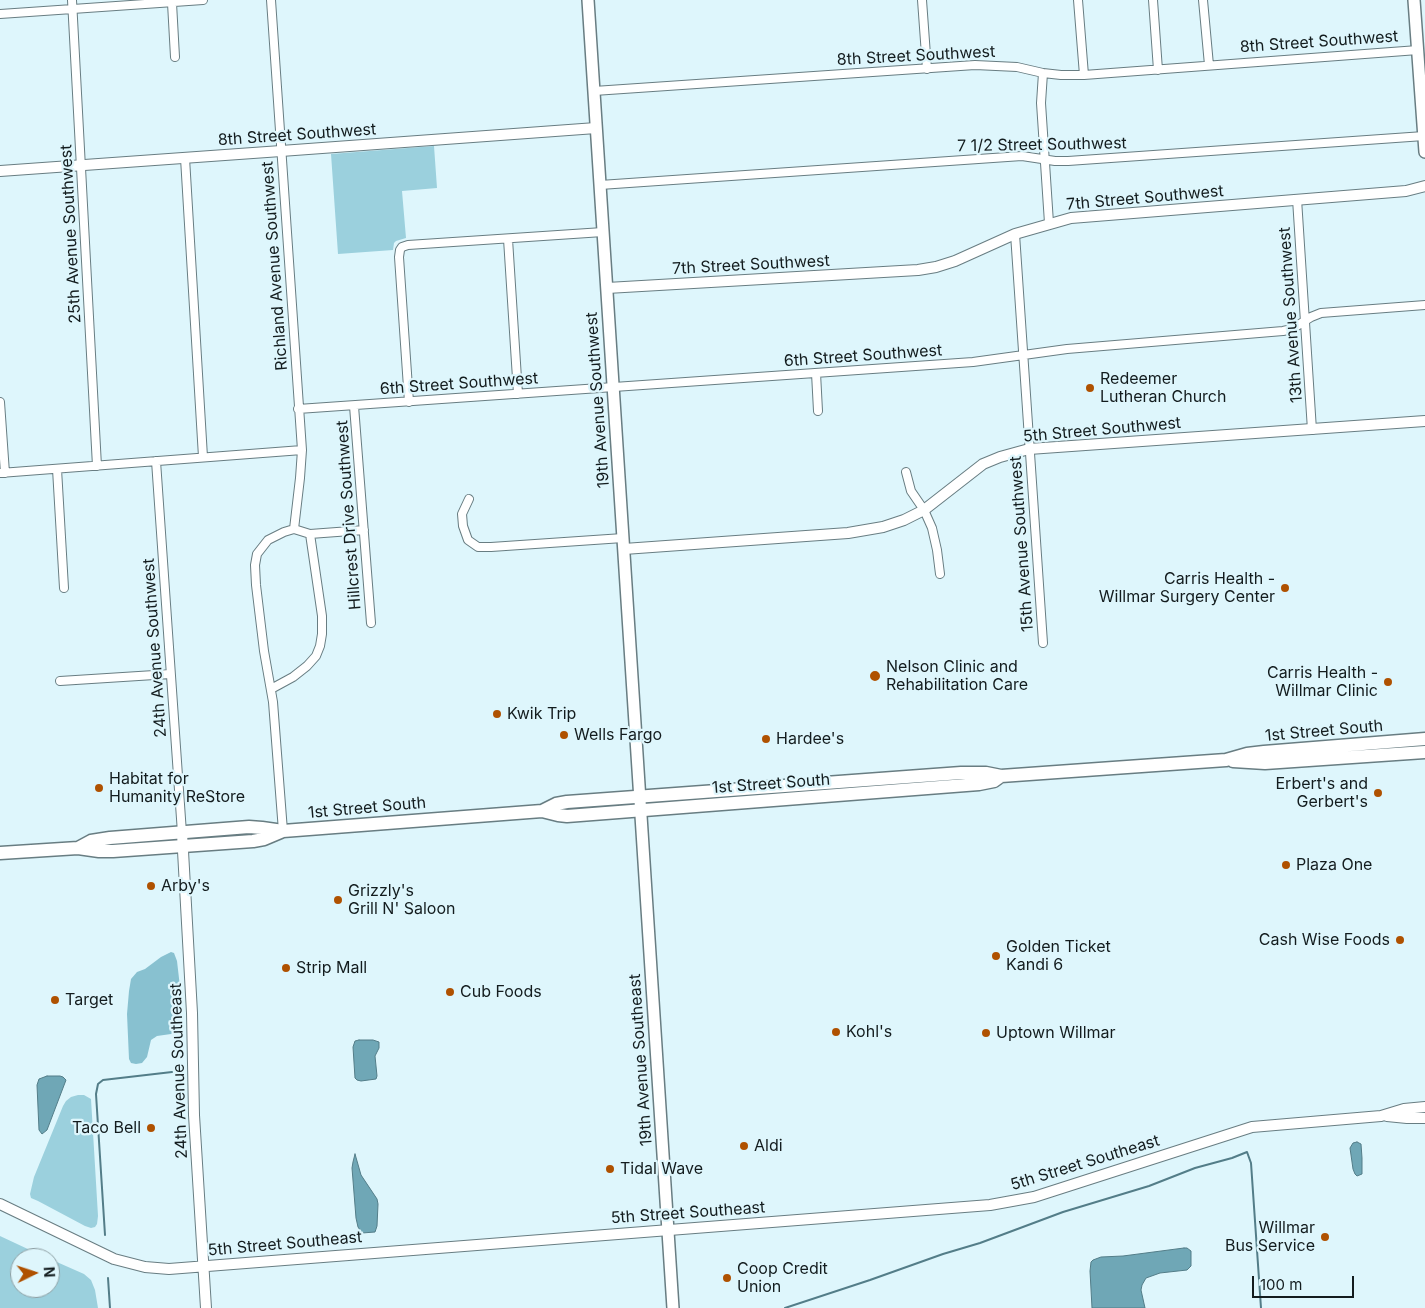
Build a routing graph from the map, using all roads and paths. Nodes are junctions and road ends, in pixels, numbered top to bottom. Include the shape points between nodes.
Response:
1 (72, 0) edge
2 (203, 0) edge
3 (271, 0) edge
4 (588, 0) edge
5 (922, 0) edge
6 (1078, 0) edge
7 (1152, 0) edge
8 (1203, 0) edge
9 (1414, 0) edge
10 (172, 3) junction
11 (73, 9) junction
12 (0, 14) edge
13 (1418, 50) junction
14 (175, 57) dead end
15 (1209, 65) junction
16 (927, 69) junction
17 (1158, 70) junction
18 (1043, 73) junction
19 (1084, 75) junction
20 (594, 91) junction
21 (596, 128) junction
22 (1424, 136) edge
23 (281, 151) junction
24 (1425, 152) edge
25 (185, 158) junction
26 (1044, 159) junction
27 (81, 165) junction
28 (0, 170) edge
29 (600, 185) junction
30 (1425, 186) edge
31 (1297, 199) junction
32 (1049, 223) junction
33 (603, 232) junction
34 (1015, 234) junction
35 (508, 239) junction
36 (607, 288) junction
37 (1425, 305) edge
38 (1305, 321) junction
39 (1024, 355) junction
40 (816, 373) junction
41 (613, 387) junction
42 (518, 394) junction
43 (0, 402) edge
44 (409, 402) junction
45 (354, 406) junction
46 (298, 409) junction
47 (818, 411) dead end
48 (1425, 421) edge
49 (1312, 430) junction
50 (302, 450) junction
51 (1029, 450) junction
52 (203, 457) junction
53 (156, 461) junction
54 (97, 466) junction
55 (57, 469) junction
56 (906, 472) dead end
57 (2, 473) edge
58 (469, 499) dead end
59 (924, 510) junction
60 (294, 529) junction
61 (364, 530) junction
62 (310, 534) junction
63 (623, 543) junction
64 (940, 574) dead end
65 (64, 588) dead end
66 (371, 623) dead end
67 (1043, 643) dead end
68 (170, 674) junction
69 (60, 681) dead end
70 (271, 689) junction
71 (1425, 739) edge
72 (1425, 752) edge
73 (1226, 760) junction
74 (1001, 776) junction
75 (640, 797) junction
76 (641, 810) junction
77 (542, 811) junction
78 (283, 831) junction
79 (182, 833) junction
80 (183, 846) junction
81 (78, 848) junction
82 (0, 854) edge
83 (1425, 1107) edge
84 (1381, 1116) junction
85 (1425, 1118) edge
86 (0, 1204) edge
87 (667, 1229) junction
88 (203, 1266) junction
89 (206, 1308) edge
90 (673, 1308) edge

1 - 11 street, 25th Avenue Southwest
2 - 10 street
3 - 23 street, Richland Avenue Southwest
4 - 20 main road, 19th Avenue Southwest
5 - 16 street
6 - 19 street
7 - 17 street
8 - 15 street
9 - 13 main road
10 - 11 street
10 - 14 street
11 - 12 street
11 - 27 street, 25th Avenue Southwest
13 - 15 street, 8th Street Southwest
13 - 22 main road
15 - 17 street, 8th Street Southwest
16 - 18 street, 8th Street Southwest via 996,65
16 - 20 street, 8th Street Southwest
17 - 19 street, 8th Street Southwest
18 - 19 street, 8th Street Southwest
18 - 26 street
20 - 21 main road, 19th Avenue Southwest
21 - 23 street, 8th Street Southwest
21 - 29 main road, 19th Avenue Southwest
22 - 24 main road
22 - 26 street, 7 1/2 Street Southwest via 1068,161
23 - 25 street, 8th Street Southwest
23 - 46 street, Richland Avenue Southwest
25 - 27 street, 8th Street Southwest
25 - 52 street
26 - 29 street, 7 1/2 Street Southwest via 1022,156
26 - 32 street
27 - 28 street, 8th Street Southwest
27 - 54 street, 25th Avenue Southwest
29 - 33 main road, 19th Avenue Southwest
30 - 31 street, 7th Street Southwest via 1406,191
31 - 32 street, 7th Street Southwest via 1098,215
31 - 38 street, 13th Avenue Southwest
32 - 34 street, 7th Street Southwest
33 - 35 street
33 - 36 main road, 19th Avenue Southwest
34 - 36 street, 7th Street Southwest via 955,261 918,270
34 - 39 street, 15th Avenue Southwest
35 - 42 street
35 - 44 street via 408,245 400,249
36 - 41 main road, 19th Avenue Southwest
37 - 38 street, 6th Street Southwest via 1327,312
38 - 39 street, 6th Street Southwest via 1283,332
38 - 49 street, 13th Avenue Southwest
39 - 40 street, 6th Street Southwest via 973,362
39 - 51 street, 15th Avenue Southwest
40 - 41 street, 6th Street Southwest
40 - 47 street
41 - 42 street, 6th Street Southwest
41 - 63 main road, 19th Avenue Southwest
42 - 44 street, 6th Street Southwest
43 - 57 street
44 - 45 street, 6th Street Southwest
45 - 46 street, 6th Street Southwest
45 - 61 street, Hillcrest Drive Southwest
46 - 50 street, Richland Avenue Southwest
48 - 49 street, 5th Street Southwest
49 - 51 street, 5th Street Southwest
50 - 52 street
50 - 60 street, Richland Avenue Southwest
51 - 59 street, 5th Street Southwest via 983,464
51 - 67 street, 15th Avenue Southwest
52 - 53 street
53 - 54 street
53 - 68 street, 24th Avenue Southwest
54 - 55 street
55 - 57 street
55 - 65 street
56 - 59 street via 911,492
58 - 63 street, 5th Street Southwest via 462,514 463,526 468,540 478,546
59 - 63 street, 5th Street Southwest via 888,526 858,532
59 - 64 street via 935,538
60 - 62 street
60 - 70 street via 268,540 257,554 254,565
61 - 62 street
61 - 66 street, Hillcrest Drive Southwest
62 - 70 street via 322,616 320,646 307,666
63 - 75 main road, 19th Avenue Southwest
68 - 69 street
68 - 79 street, 24th Avenue Southwest
70 - 78 street
71 - 73 main road, 1st Street South via 1264,752
72 - 73 main road, 1st Street South via 1265,763
73 - 74 main road, 1st Street South
74 - 75 main road, 1st Street South via 961,773
74 - 76 main road, 1st Street South via 979,784
75 - 76 main road, 19th Avenue Southeast
75 - 77 main road, 1st Street South via 566,802
76 - 77 main road, 1st Street South via 567,816
76 - 87 main road, 19th Avenue Southeast
77 - 78 main road, 1st Street South
78 - 79 main road, 1st Street South via 249,828
78 - 80 main road, 1st Street South via 253,841
79 - 80 street, 24th Avenue Southeast
79 - 81 main road, 1st Street South via 103,839
80 - 81 main road, 1st Street South via 104,852
80 - 88 street, 24th Avenue Southeast
81 - 82 main road, 1st Street South
83 - 84 street, 5th Street Southeast
84 - 85 street, 5th Street Southeast
84 - 87 street, 5th Street Southeast via 1245,1128 1006,1203
86 - 88 street, 5th Street Southeast via 124,1262 160,1269
87 - 88 street, 5th Street Southeast
87 - 90 main road, 19th Avenue Southeast
88 - 89 street, 24th Avenue Southeast

